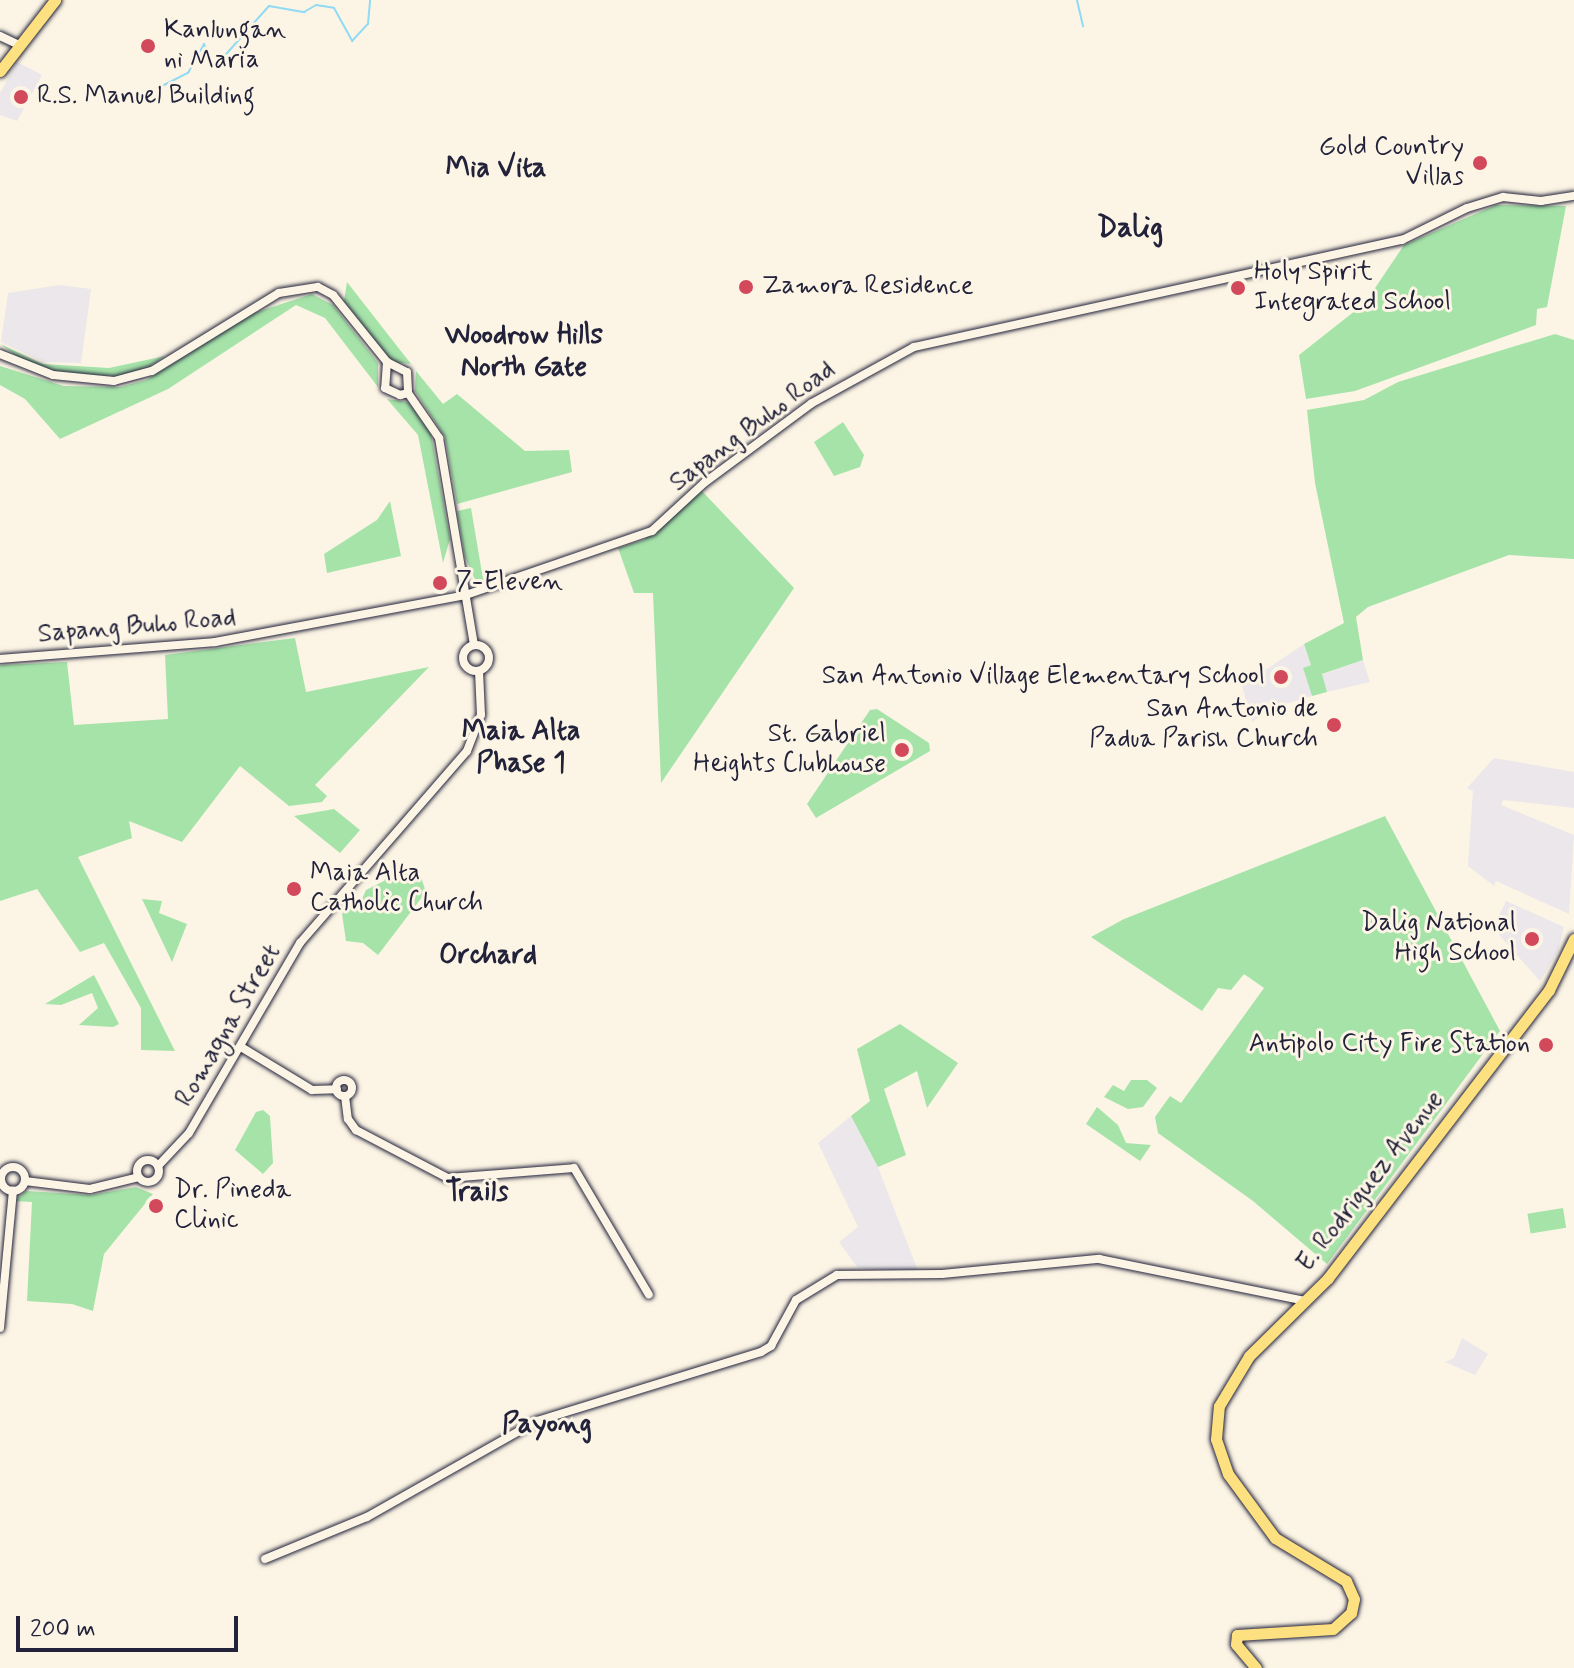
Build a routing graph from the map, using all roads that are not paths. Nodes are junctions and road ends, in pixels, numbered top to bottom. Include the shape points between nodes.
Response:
1 (55, 0) edge
2 (0, 36) edge
3 (17, 44) junction
4 (0, 71) edge
5 (1574, 196) edge
6 (0, 354) edge
7 (387, 362) junction
8 (408, 393) junction
9 (466, 595) junction
10 (474, 644) junction
11 (0, 659) edge
12 (479, 671) junction
13 (1574, 939) edge
14 (241, 1047) junction
15 (158, 1166) junction
16 (139, 1177) junction
17 (25, 1181) junction
18 (13, 1191) junction
19 (649, 1295) dead end
20 (1305, 1301) junction
21 (0, 1328) edge
22 (265, 1559) dead end
23 (1256, 1668) edge

1 - 3 main road
2 - 3 street
3 - 4 main road
5 - 9 street, Sapang Buho Road via 1541,201 1503,197 1402,240 914,347 812,403 704,483 652,531
6 - 7 street via 53,375 114,381 152,371 252,306 303,286 333,295
7 - 8 street via 407,372
7 - 8 street via 385,388
8 - 9 street via 439,438
9 - 10 street
9 - 11 street, Sapang Buho Road via 200,644
10 - 12 street via 490,657
10 - 12 street via 464,652 463,661
12 - 14 street, Romagna Street via 481,715 467,751 300,943
13 - 20 main road, E. Rodriguez Avenue via 1549,990
14 - 15 street, Romagna Street via 189,1133
14 - 19 street via 312,1090 337,1089 345,1096 348,1119 356,1130 448,1178 574,1168
15 - 16 street via 153,1181
15 - 16 street via 141,1161
16 - 17 street via 90,1189
17 - 18 street
17 - 18 street via 21,1171 7,1169 2,1184
18 - 21 street
20 - 22 street via 1099,1259 942,1274 837,1275 796,1300 771,1346 761,1352 537,1421 367,1517
20 - 23 main road, E. Rodriguez Avenue via 1231,1380 1219,1406 1216,1439 1228,1474 1268,1530 1292,1552 1346,1581 1353,1608 1333,1629 1237,1635 1236,1644

